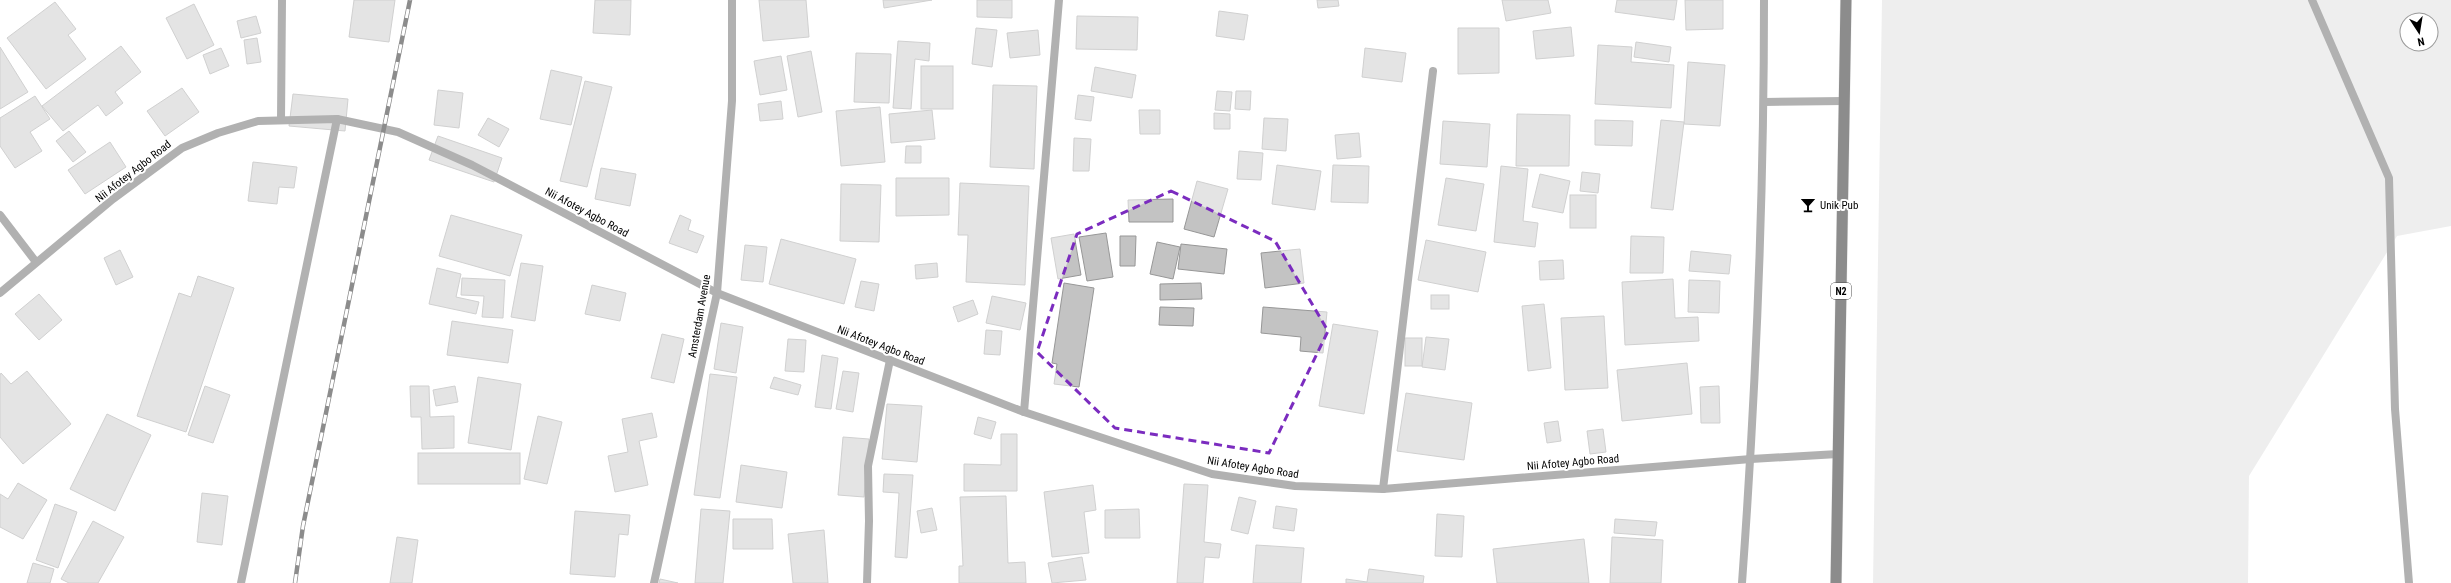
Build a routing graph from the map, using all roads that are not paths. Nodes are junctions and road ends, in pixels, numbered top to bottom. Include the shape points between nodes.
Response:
1 (282, 0) edge
2 (732, 0) edge
3 (1059, 0) edge
4 (1764, 0) edge
5 (1846, 0) edge
6 (2312, 0) edge
7 (1433, 71) dead end
8 (1844, 101) junction
9 (1764, 102) junction
10 (337, 119) junction
11 (281, 120) junction
12 (0, 215) edge
13 (36, 262) junction
14 (0, 293) edge
15 (717, 293) junction
16 (890, 360) junction
17 (1024, 412) junction
18 (1838, 454) junction
19 (1751, 459) junction
20 (1383, 489) junction
21 (241, 583) edge
22 (654, 583) edge
23 (867, 583) edge
24 (1742, 583) edge
25 (1836, 583) edge
26 (2409, 583) edge

1 - 11 street
2 - 15 street, Amsterdam Avenue via 732,101
3 - 17 street
4 - 9 street
5 - 8 highway, N2
6 - 26 street via 2389,178 2395,409
7 - 20 street
8 - 9 street
8 - 18 highway, N2
9 - 19 street
10 - 11 street, Nii Afotey Agbo Road
10 - 15 street, Nii Afotey Agbo Road via 398,132 472,164
10 - 21 street
11 - 13 street, Nii Afotey Agbo Road via 258,121 218,132 182,148
12 - 13 street
13 - 14 street, Nii Afotey Agbo Road
15 - 16 street, Nii Afotey Agbo Road
15 - 22 street, Amsterdam Avenue
16 - 17 street, Nii Afotey Agbo Road
16 - 23 street via 868,466
17 - 20 street, Nii Afotey Agbo Road via 1212,474 1295,486
18 - 19 street, Nii Afotey Agbo Road
18 - 25 highway, N2
19 - 20 street, Nii Afotey Agbo Road
19 - 24 street

